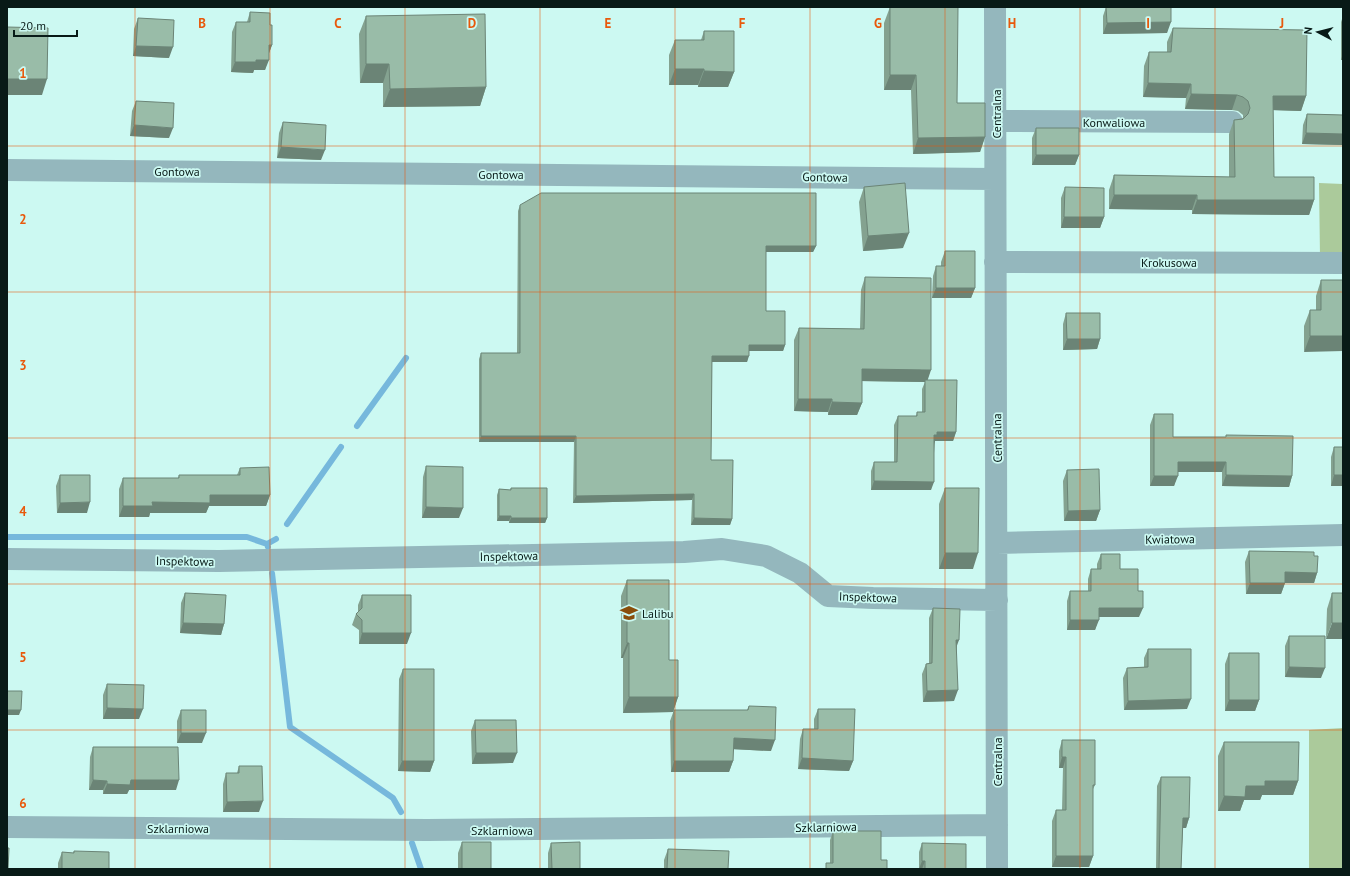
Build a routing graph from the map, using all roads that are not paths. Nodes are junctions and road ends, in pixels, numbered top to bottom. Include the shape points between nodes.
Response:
1 (995, 7) edge
2 (996, 121) junction
3 (1232, 122) dead end
4 (7, 170) edge
5 (995, 179) junction
6 (995, 262) junction
7 (1343, 263) edge
8 (1343, 535) edge
9 (997, 543) junction
10 (7, 559) edge
11 (997, 600) junction
12 (997, 825) junction
13 (7, 827) edge
14 (998, 869) edge

1 - 2 street, Centralna
2 - 3 street, Konwaliowa
2 - 5 street, Centralna
4 - 5 street, Gontowa
5 - 6 street, Centralna
6 - 7 street, Krokusowa
6 - 9 street, Centralna
8 - 9 street, Kwiatowa
9 - 11 street, Centralna
10 - 11 street, Inspektowa via 227,561 722,549 766,556 800,574 828,596
11 - 12 street, Centralna
12 - 13 street, Szklarniowa via 435,830
12 - 14 street, Centralna

